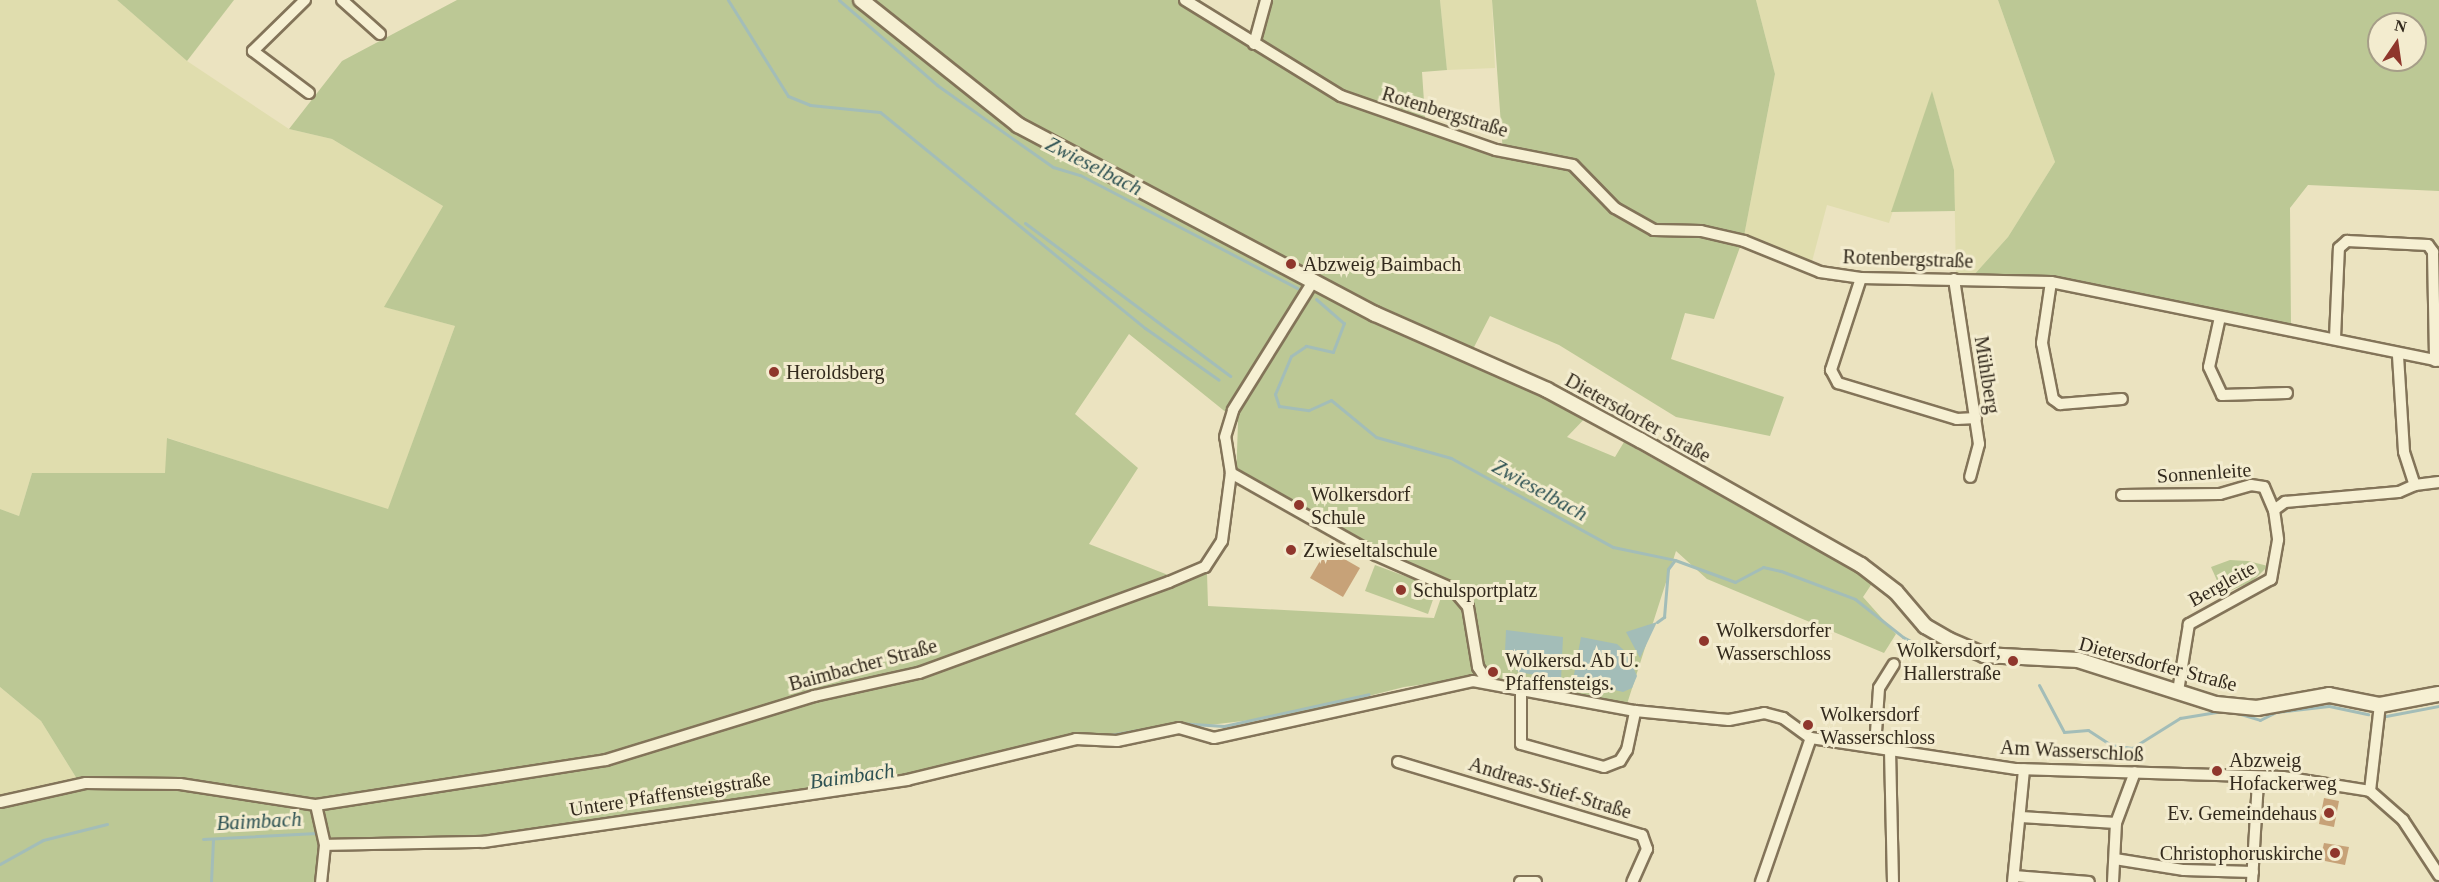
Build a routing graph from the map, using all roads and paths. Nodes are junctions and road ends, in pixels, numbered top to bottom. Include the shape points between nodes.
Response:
1 (305, 0) edge
2 (342, 0) edge
3 (861, 0) edge
4 (1185, 0) edge
5 (1266, 0) edge
6 (380, 34) dead end
7 (1254, 44) junction
8 (309, 93) dead end
9 (1861, 278) junction
10 (1954, 279) junction
11 (1314, 280) junction
12 (2051, 282) junction
13 (2220, 317) junction
14 (2335, 338) junction
15 (2398, 356) junction
16 (2437, 361) edge
17 (2287, 393) dead end
18 (2122, 399) dead end
19 (1976, 418) junction
20 (1231, 473) junction
21 (1970, 477) dead end
22 (2439, 482) edge
23 (2415, 485) junction
24 (2122, 495) dead end
25 (2274, 510) junction
26 (1894, 664) dead end
27 (1487, 681) junction
28 (2178, 691) junction
29 (1521, 692) junction
30 (1404, 693) joint
31 (2439, 694) edge
32 (2380, 705) junction
33 (1635, 711) junction
34 (1811, 738) junction
35 (1875, 747) junction
36 (1890, 750) junction
37 (1398, 762) dead end
38 (2024, 770) junction
39 (2134, 772) junction
40 (2258, 780) junction
41 (2370, 791) junction
42 (0, 802) edge
43 (316, 805) junction
44 (2021, 817) junction
45 (2116, 823) junction
46 (324, 845) junction
47 (2115, 859) junction
48 (2439, 875) edge
49 (2252, 877) edge
50 (2013, 879) edge
51 (321, 882) edge
52 (1520, 882) edge
53 (1536, 882) edge
54 (1632, 882) edge
55 (1761, 882) edge
56 (1893, 882) edge
57 (2089, 882) edge
58 (2113, 882) edge

1 - 8 street via 254,51
2 - 6 street
3 - 11 street, Dietersdorfer Straße via 1018,125
4 - 7 street, Rotenbergstraße
5 - 7 street
7 - 9 street, Rotenbergstraße via 1304,77 1404,120 1496,150 1573,165 1616,208 1654,230 1701,231 1744,241 1820,272
9 - 10 street, Rotenbergstraße
9 - 19 street via 1831,370 1838,383 1957,419
10 - 12 street, Rotenbergstraße
10 - 19 street, Mühlberg
11 - 20 street, Baimbacher Straße via 1233,410 1225,437
11 - 28 street, Dietersdorfer Straße via 1375,314 1547,390 1861,565 1896,592 1925,626 1949,640 1984,655 2078,660
12 - 13 street, Rotenbergstraße
12 - 18 street via 2042,343 2053,399 2060,404
13 - 14 street, Rotenbergstraße
13 - 17 street via 2209,367 2222,395
14 - 15 street, Rotenbergstraße
14 - 16 street via 2339,248 2348,241 2428,245 2433,252
15 - 16 street, Rotenbergstraße
15 - 23 street via 2404,452
19 - 21 street, Mühlberg via 1979,444
20 - 27 street via 1376,555 1453,589 1468,607 1478,668
20 - 43 street, Baimbacher Straße via 1222,541 1205,567 1114,603 919,673 814,696 606,760
22 - 23 street
23 - 25 street via 2399,492 2285,502
24 - 25 street, Sonnenleite via 2220,494 2251,485 2264,487
25 - 28 street, Bergleite via 2278,549 2271,579 2189,624
26 - 35 street via 1879,688
27 - 29 street, Am Wasserschloß
27 - 30 street, Am Wasserschloß
28 - 32 street, Dietersdorfer Straße via 2216,704 2256,708 2329,695
29 - 33 street, Am Wasserschloß
29 - 33 street via 1521,744 1604,767 1620,761 1627,750
30 - 46 street, Untere Pfaffensteigstraße via 1214,738 1179,728 1117,741 1076,739 907,780 483,842
31 - 32 street, Dietersdorfer Straße
32 - 41 street
33 - 34 street, Am Wasserschloß via 1729,720 1764,712 1783,718
34 - 35 street, Am Wasserschloß
34 - 55 street
35 - 36 street, Am Wasserschloß
36 - 38 street, Am Wasserschloß
36 - 56 street
37 - 54 street, Andreas-Stief-Straße via 1642,835 1647,849
38 - 39 street, Am Wasserschloß
38 - 44 street
39 - 40 street, Am Wasserschloß
39 - 45 street
40 - 41 street, Am Wasserschloß via 2283,777
40 - 49 street
41 - 48 street via 2403,820
42 - 43 street, Baimbacher Straße via 86,783 180,784
43 - 46 street
44 - 45 street
44 - 50 street
45 - 47 street
46 - 51 street
47 - 49 street
47 - 58 street
50 - 57 street
52 - 53 street

